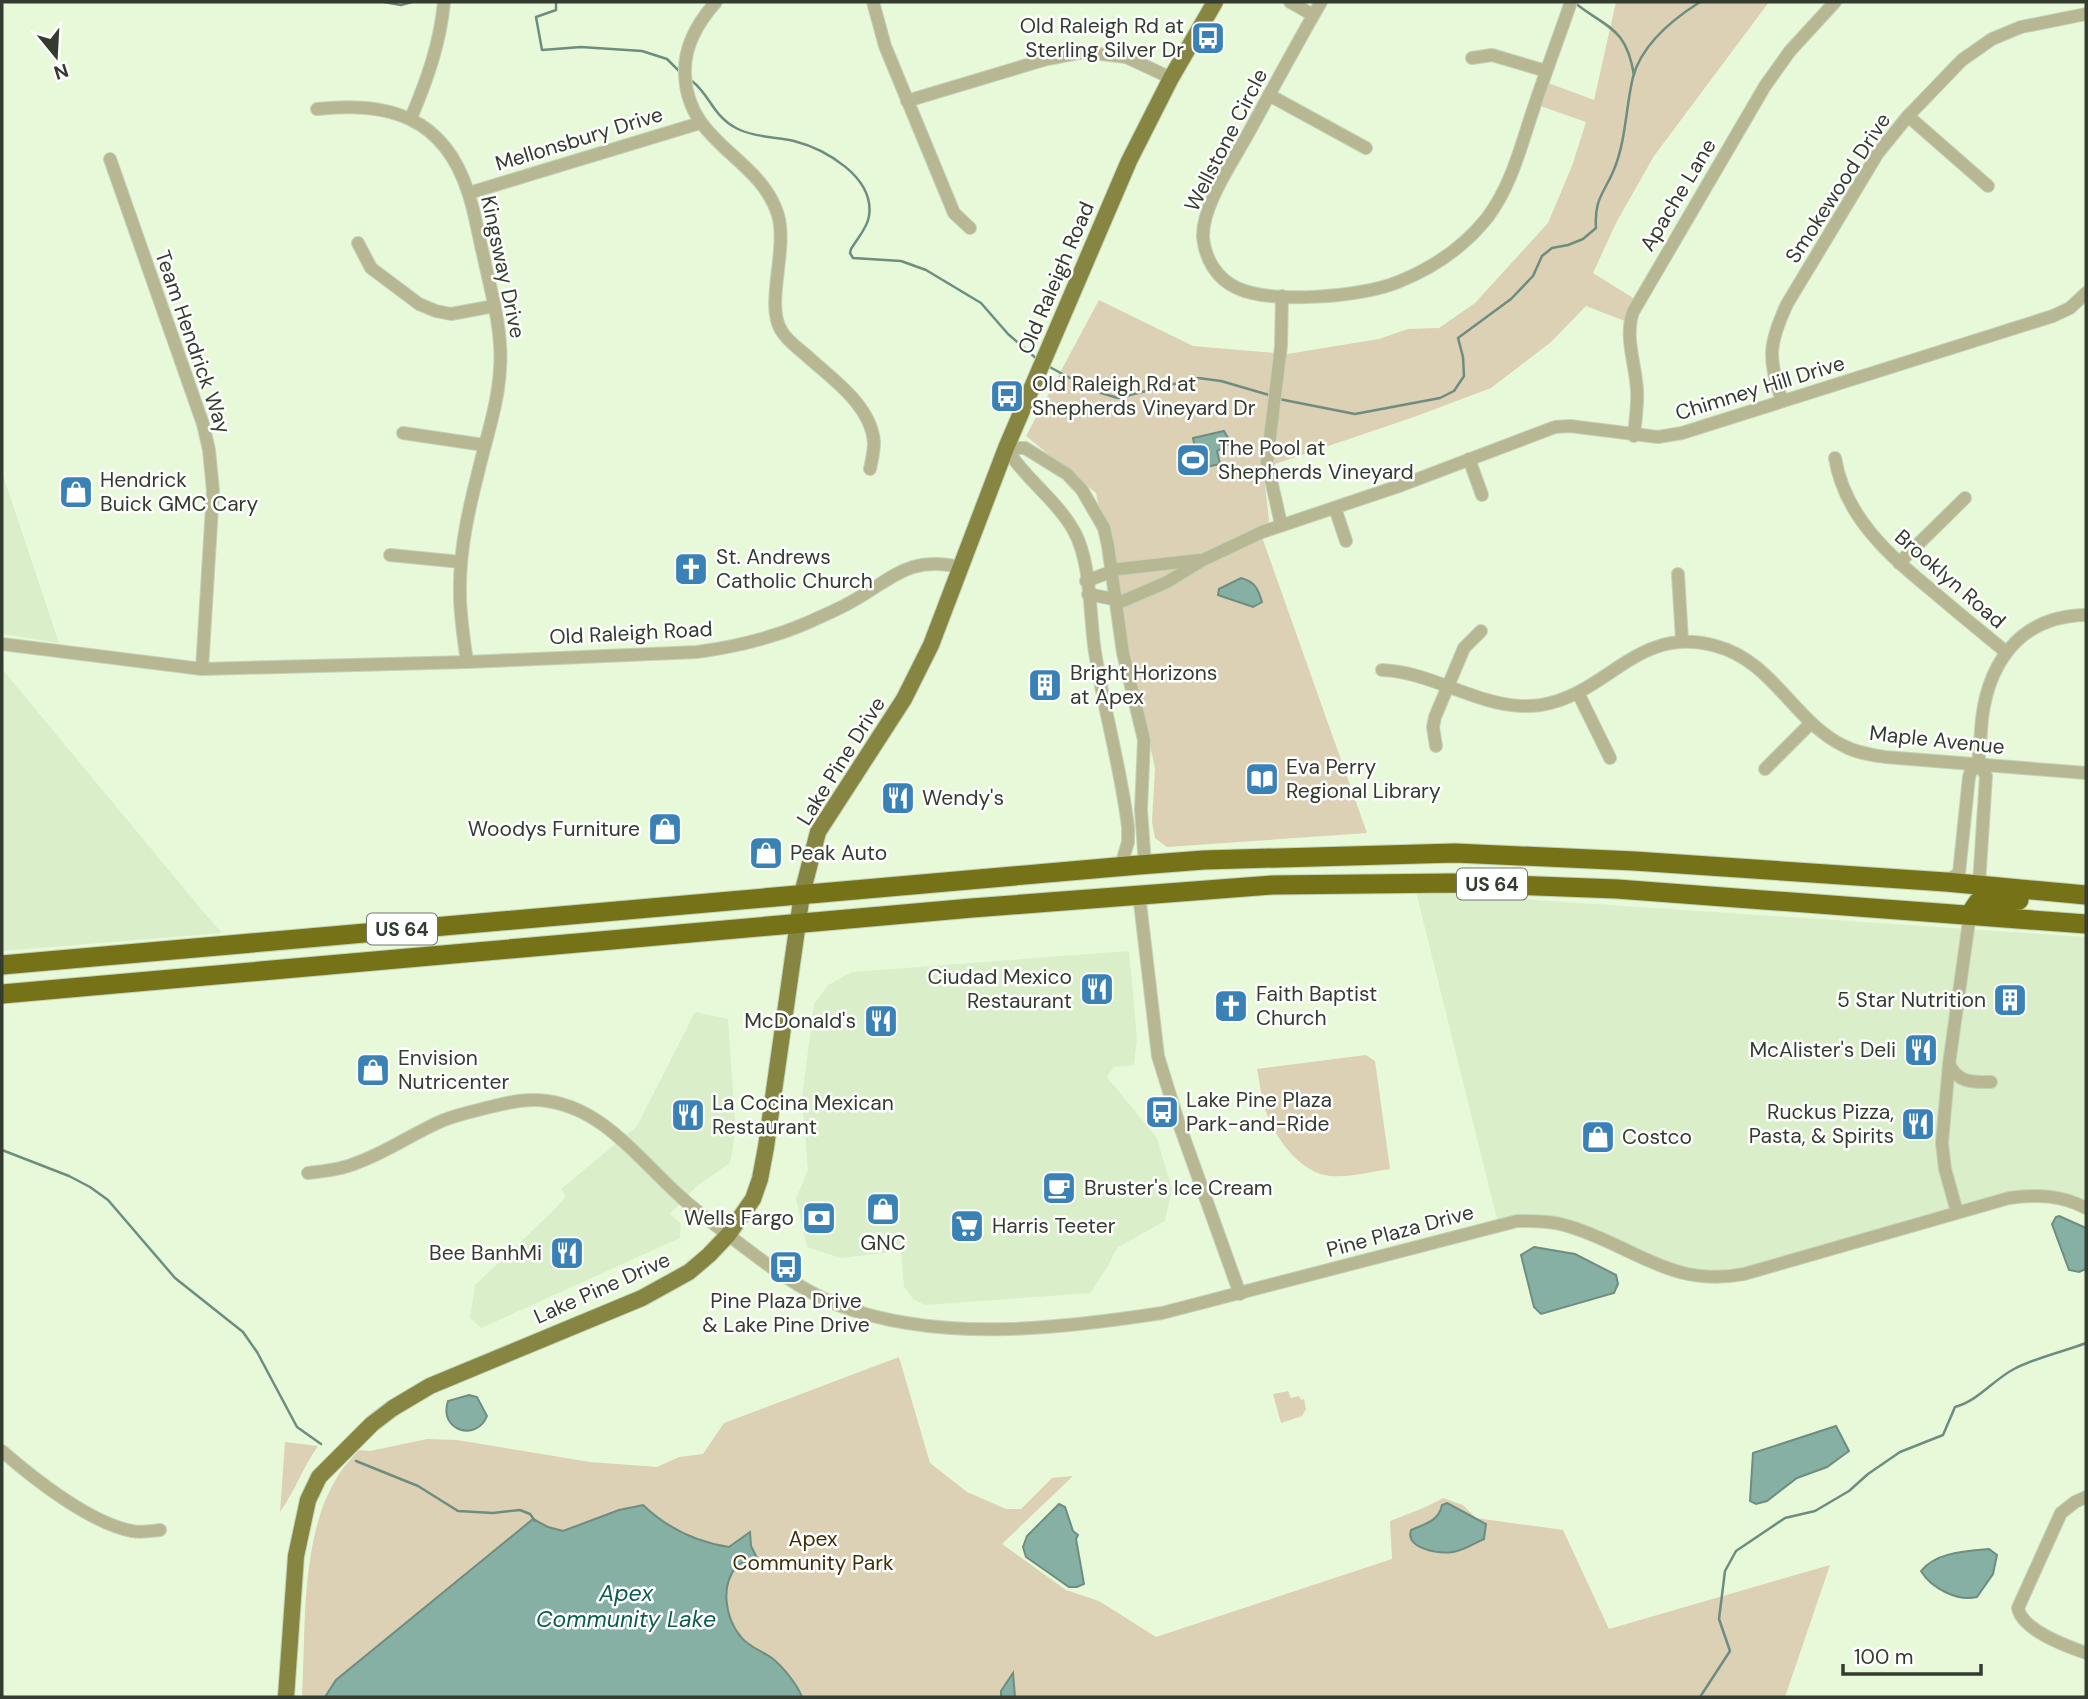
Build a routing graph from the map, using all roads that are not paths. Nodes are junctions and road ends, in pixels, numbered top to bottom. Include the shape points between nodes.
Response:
1 (444, 2) edge
2 (716, 2) edge
3 (873, 2) edge
4 (1215, 2) edge
5 (1290, 2) edge
6 (1321, 2) edge
7 (1571, 2) edge
8 (1835, 2) edge
9 (2086, 14) edge
10 (1313, 15) junction
11 (1472, 58) dead end
12 (1546, 71) junction
13 (1171, 78) junction
14 (1269, 95) junction
15 (907, 101) junction
16 (317, 109) dead end
17 (1908, 116) junction
18 (411, 118) junction
19 (700, 122) junction
20 (1366, 148) dead end
21 (110, 159) dead end
22 (1988, 186) dead end
23 (469, 193) junction
24 (970, 228) dead end
25 (358, 243) dead end
26 (2086, 293) edge
27 (1282, 296) junction
28 (494, 306) junction
29 (1782, 401) junction
30 (403, 432) dead end
31 (1634, 436) junction
32 (484, 445) junction
33 (1006, 448) junction
34 (1835, 458) dead end
35 (1469, 459) junction
36 (870, 468) dead end
37 (1482, 495) dead end
38 (1965, 498) dead end
39 (1335, 508) junction
40 (1281, 524) junction
41 (1346, 541) dead end
42 (390, 555) dead end
43 (1203, 560) junction
44 (461, 562) junction
45 (1899, 563) junction
46 (960, 567) junction
47 (1112, 570) junction
48 (1678, 574) dead end
49 (1087, 587) junction
50 (1115, 601) junction
51 (2086, 615) edge
52 (1481, 631) dead end
53 (1682, 640) junction
54 (2, 644) edge
55 (2006, 652) junction
56 (467, 662) junction
57 (202, 669) junction
58 (1382, 670) dead end
59 (1448, 685) junction
60 (1578, 693) junction
61 (1811, 723) junction
62 (1436, 746) dead end
63 (1610, 758) dead end
64 (1979, 765) junction
65 (1765, 769) dead end
66 (2086, 773) edge
67 (1289, 858) junction
68 (1145, 865) junction
69 (1112, 867) junction
70 (1946, 882) junction
71 (1979, 884) junction
72 (802, 894) junction
73 (1139, 894) junction
74 (2086, 895) edge
75 (1789, 901) junction
76 (2086, 903) edge
77 (1026, 904) junction
78 (1970, 914) junction
79 (799, 923) junction
80 (2086, 923) edge
81 (2, 965) edge
82 (2, 994) edge
83 (1949, 1064) junction
84 (1991, 1082) dead end
85 (308, 1174) dead end
86 (2086, 1208) edge
87 (1957, 1212) junction
88 (728, 1235) junction
89 (1240, 1294) junction
90 (2, 1451) edge
91 (2086, 1497) edge
92 (160, 1530) dead end
93 (2086, 1653) edge
94 (286, 1697) edge

1 - 18 street via 433,64
2 - 19 street via 692,35 685,59 687,93
3 - 15 street
4 - 13 main road, Old Raleigh Road
5 - 10 street
6 - 10 street, Wellstone Circle
7 - 12 street, Wellstone Circle
8 - 31 street, Apache Lane via 1765,86 1633,312
9 - 17 street, Smokewood Drive via 2021,27 1992,39 1962,61
10 - 14 street, Wellstone Circle
11 - 12 street via 1492,55
12 - 27 street, Wellstone Circle via 1510,182 1461,246 1413,275 1368,292
13 - 15 street via 1126,57 1083,52
13 - 33 main road, Old Raleigh Road via 1129,161
14 - 20 street
14 - 27 street, Wellstone Circle via 1207,214 1203,237 1213,267 1227,282 1249,292
15 - 24 street via 954,213
16 - 18 street, Kingsway Drive via 360,106
17 - 22 street
17 - 29 street, Smokewood Drive via 1868,169 1777,325 1770,352
18 - 23 street, Kingsway Drive via 452,156
19 - 23 street, Mellonsbury Drive
19 - 36 street via 756,178 775,206 782,241 777,322 788,339 844,389 860,410 873,436
21 - 57 street, Team Hendrick Way via 209,450 213,491
23 - 28 street, Kingsway Drive
25 - 28 street via 370,268 419,304 451,314
26 - 29 street, Chimney Hill Drive via 2053,316
27 - 40 street via 1281,346 1267,454
28 - 32 street, Kingsway Drive via 500,372
29 - 31 street, Chimney Hill Drive via 1682,433
30 - 32 street
31 - 35 street, Chimney Hill Drive via 1555,427
32 - 44 street, Kingsway Drive
33 - 46 main road, Old Raleigh Road
33 - 47 street via 1025,448 1074,479 1104,528
33 - 49 street via 1074,531
34 - 45 street, Brooklyn Road via 1854,509
35 - 37 street
35 - 39 street, Chimney Hill Drive
38 - 45 street
39 - 40 street, Chimney Hill Drive
39 - 41 street
40 - 43 street, Chimney Hill Drive
42 - 44 street
43 - 47 street, Chimney Hill Drive
43 - 50 street, Chimney Hill Drive via 1167,582
44 - 56 street, Kingsway Drive
45 - 55 street, Brooklyn Road
46 - 56 street, Old Raleigh Road via 939,562 909,568 823,616 730,647
46 - 72 main road, Lake Pine Drive via 932,645 904,699 818,832
47 - 49 street, Chimney Hill Drive
47 - 50 street
48 - 53 street
49 - 50 street
49 - 69 street via 1094,649 1128,827 1122,862
50 - 68 street via 1144,740 1141,810
51 - 55 street via 2051,621
52 - 59 street via 1464,648
53 - 60 street, Maple Avenue via 1641,653
53 - 61 street, Maple Avenue via 1717,646 1746,658
54 - 57 street, Old Raleigh Road
55 - 64 street via 1984,700
56 - 57 street, Old Raleigh Road
58 - 59 street, Maple Avenue via 1421,675
59 - 60 street, Maple Avenue via 1507,705 1552,703
59 - 62 street via 1433,727
60 - 63 street
61 - 64 street, Maple Avenue via 1845,747 1871,755
61 - 65 street
64 - 66 street, Maple Avenue
64 - 70 street via 1969,777 1959,873
64 - 71 street via 1986,776
67 - 68 highway, US 64
67 - 70 highway, US 64 via 1455,853
67 - 73 highway via 1156,876
68 - 69 highway, US 64
68 - 77 highway via 1136,880 1122,885 1038,896
69 - 72 highway, US 64
70 - 71 highway, US 64
71 - 74 highway, US 64
71 - 75 highway via 1964,899 1953,902
72 - 79 main road, Lake Pine Drive
72 - 81 highway, US 64
73 - 75 highway, US 64 via 1273,885 1453,883
73 - 77 highway, US 64
73 - 89 street via 1158,1056
75 - 78 highway, US 64
76 - 78 highway via 1996,899 1978,902
77 - 79 highway, US 64
78 - 80 highway, US 64
78 - 83 street
79 - 82 highway, US 64
79 - 88 main road, Lake Pine Drive via 760,1179
83 - 84 street via 1963,1080
83 - 87 street via 1941,1143
85 - 88 street, Pine Plaza Drive via 360,1162 467,1112 514,1101 551,1101 600,1122
86 - 87 street, Pine Plaza Drive via 2073,1201 2030,1195
87 - 89 street, Pine Plaza Drive via 1744,1274 1704,1278 1668,1269 1572,1227 1517,1221
88 - 89 street, Pine Plaza Drive via 813,1293 872,1315 930,1327 986,1329 1103,1322
88 - 94 main road, Lake Pine Drive via 667,1285 430,1386 393,1408 353,1441 319,1477 308,1500 296,1556
90 - 92 street via 91,1514 132,1531
91 - 93 street via 2061,1513 2018,1608 2030,1627

